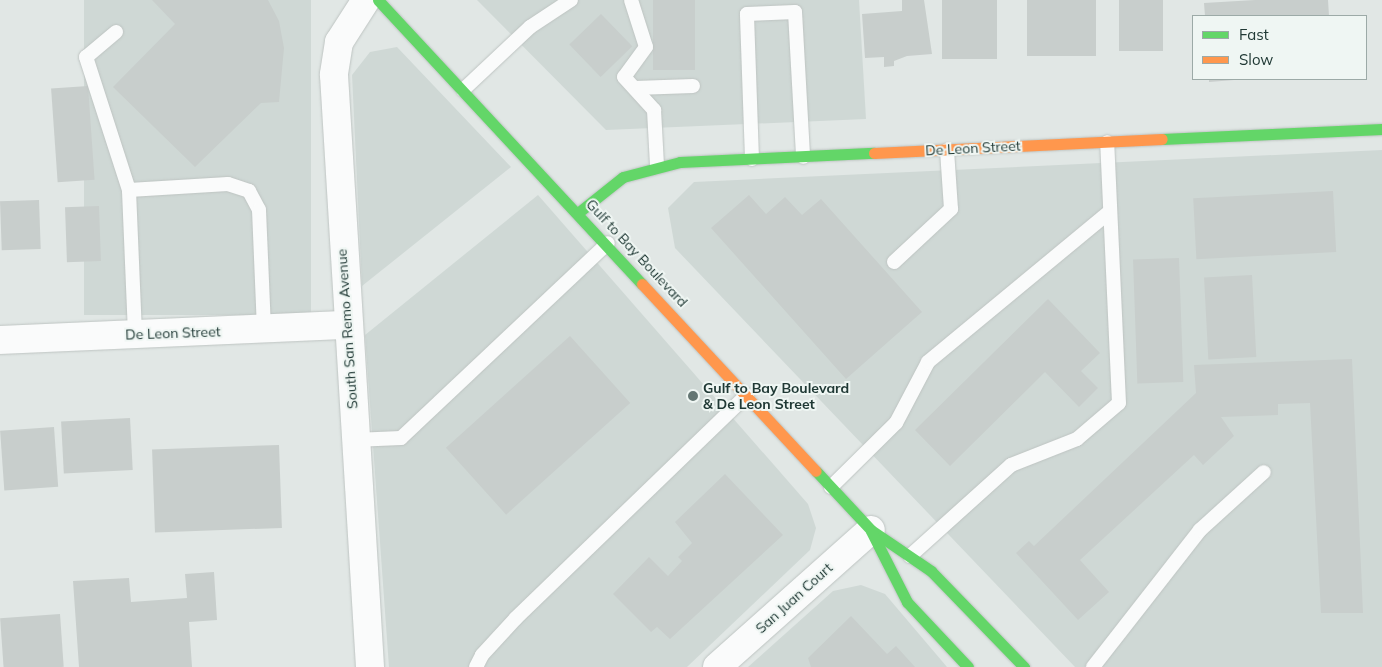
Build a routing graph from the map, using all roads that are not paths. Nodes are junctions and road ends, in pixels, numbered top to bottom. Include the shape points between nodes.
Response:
1 (366, 0) edge
2 (378, 0) edge
3 (571, 0) edge
4 (631, 0) edge
5 (116, 32) dead end
6 (693, 86) dead end
7 (635, 88) junction
8 (463, 90) junction
9 (1382, 129) edge
10 (1107, 142) junction
11 (947, 150) junction
12 (803, 157) junction
13 (752, 159) junction
14 (657, 165) junction
15 (129, 190) junction
16 (579, 212) junction
17 (1109, 212) junction
18 (608, 243) junction
19 (894, 262) dead end
20 (346, 325) junction
21 (264, 329) junction
22 (135, 334) junction
23 (0, 340) edge
24 (747, 395) junction
25 (354, 440) junction
26 (1264, 472) dead end
27 (832, 487) junction
28 (871, 530) junction
29 (910, 556) junction
30 (370, 667) edge
31 (476, 667) edge
32 (717, 667) edge
33 (968, 667) edge
34 (1024, 667) edge
35 (1092, 667) edge

1 - 20 street, South San Remo Avenue via 339,42 334,76
2 - 8 street, Gulf to Bay Boulevard
3 - 8 lane via 530,27
4 - 7 lane via 646,47 624,77
5 - 15 lane via 86,57
6 - 7 lane
7 - 14 lane via 654,110
8 - 16 street, Gulf to Bay Boulevard
9 - 10 street, De Leon Street
10 - 11 street, De Leon Street
10 - 17 lane
11 - 12 street, De Leon Street
11 - 19 lane via 951,209
12 - 13 street, De Leon Street
12 - 13 lane via 795,12 747,14
13 - 14 street, De Leon Street
14 - 16 street, De Leon Street via 623,177
15 - 21 lane via 228,184 249,192 259,210
15 - 22 lane
16 - 18 street, Gulf to Bay Boulevard
17 - 27 lane via 928,362 896,423
17 - 29 lane via 1119,403 1077,439 1011,465
18 - 24 street, Gulf to Bay Boulevard
18 - 25 lane via 401,438
20 - 21 street, De Leon Street
20 - 25 street, South San Remo Avenue
21 - 22 street, De Leon Street
22 - 23 street, De Leon Street
24 - 27 street, Gulf to Bay Boulevard
24 - 31 lane via 516,618 482,655
25 - 30 street, South San Remo Avenue
26 - 35 lane via 1200,530
27 - 28 street, Gulf to Bay Boulevard
28 - 29 street, Gulf to Bay Boulevard
28 - 32 street, San Juan Court
28 - 33 street, Gulf to Bay Boulevard via 907,602
29 - 34 street, Gulf to Bay Boulevard via 931,570

